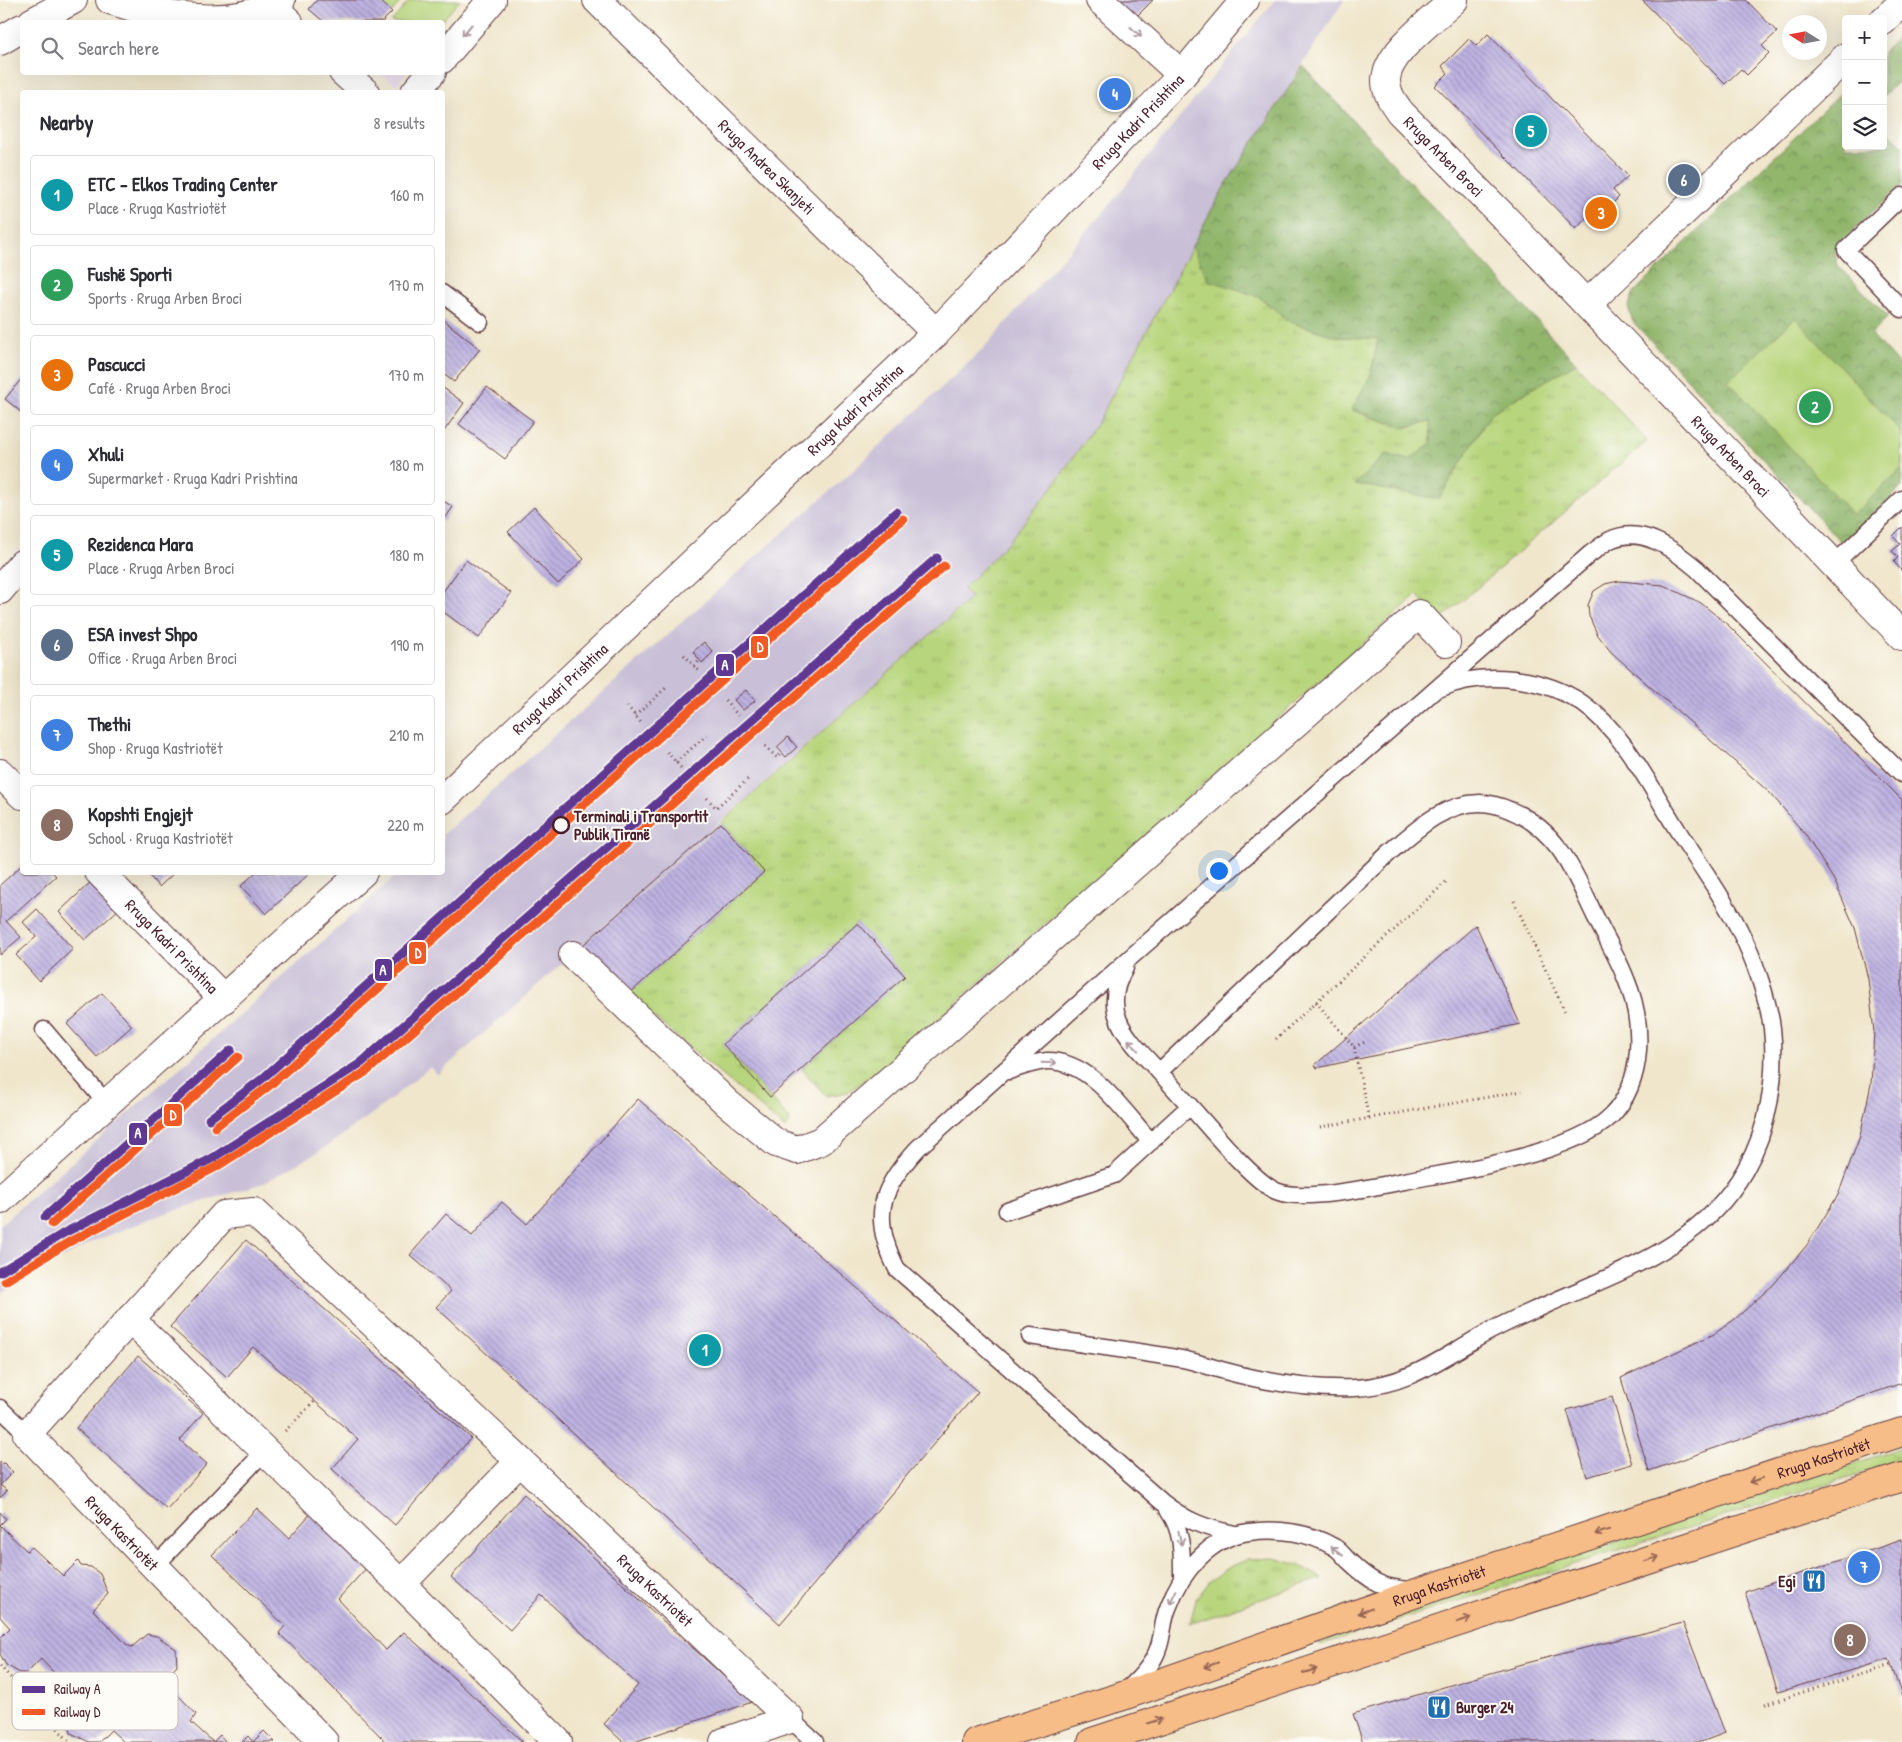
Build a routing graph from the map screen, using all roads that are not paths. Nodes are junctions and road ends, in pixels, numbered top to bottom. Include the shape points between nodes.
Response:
1 (73, 0) edge
2 (110, 0) edge
3 (492, 0) edge
4 (597, 0) edge
5 (1100, 0) edge
6 (1245, 0) edge
7 (1454, 0) edge
8 (280, 10) edge
9 (36, 20) edge
10 (20, 29) edge
11 (0, 41) edge
12 (445, 55) edge
13 (1843, 60) edge
14 (1182, 74) junction
15 (346, 75) edge
16 (429, 75) edge
17 (363, 90) edge
18 (417, 90) edge
19 (1902, 196) edge
20 (445, 295) edge
21 (1587, 304) junction
22 (1902, 309) edge
23 (480, 322) dead end
24 (936, 333) junction
25 (1902, 499) edge
26 (1834, 564) junction
27 (20, 566) edge
28 (0, 590) edge
29 (1902, 636) edge
30 (1446, 643) dead end
31 (1434, 691) junction
32 (0, 773) edge
33 (1902, 774) edge
34 (20, 794) edge
35 (445, 797) edge
36 (102, 875) edge
37 (360, 875) edge
38 (572, 955) dead end
39 (1131, 957) junction
40 (224, 999) junction
41 (44, 1030) dead end
42 (1159, 1072) junction
43 (1002, 1074) junction
44 (107, 1104) junction
45 (1190, 1106) junction
46 (1151, 1142) junction
47 (0, 1200) edge
48 (1008, 1211) dead end
49 (130, 1319) junction
50 (1030, 1336) dead end
51 (0, 1408) edge
52 (1902, 1432) edge
53 (27, 1434) junction
54 (265, 1451) junction
55 (520, 1461) junction
56 (1902, 1477) edge
57 (1162, 1502) junction
58 (1235, 1534) junction
59 (155, 1566) junction
60 (1182, 1578) junction
61 (401, 1584) junction
62 (1425, 1590) junction
63 (1120, 1696) junction
64 (790, 1719) junction
65 (324, 1742) edge
66 (558, 1742) edge
67 (724, 1742) edge
68 (815, 1742) edge
69 (976, 1742) edge
70 (1092, 1742) edge

1 - 9 street
2 - 8 street via 191,18 246,16
3 -> 12 street
4 - 24 street, Rruga Andrea Skanjeti
5 -> 14 street
6 - 14 street, Rruga Kadri Prishtina
7 - 21 street, Rruga Arben Broci via 1398,53 1388,67 1386,82 1390,97 1400,112
10 - 11 street
13 - 21 street
14 - 24 street, Rruga Kadri Prishtina
15 - 17 street
16 - 18 street
19 - 22 lane via 1846,250
20 - 23 lane
21 - 26 street, Rruga Arben Broci
24 - 35 street, Rruga Kadri Prishtina
25 - 26 lane
26 - 29 street, Rruga Arben Broci
27 - 28 street
30 - 38 street via 1419,614 821,1141 797,1150 776,1143 727,1103
31 - 33 lane via 1590,554 1611,540 1634,536 1655,540 1676,551 1697,569
31 - 39 lane
31 - 50 lane via 1474,679 1503,679 1530,682 1556,690 1582,704 1609,728 1682,837 1741,932 1758,974 1771,1024 1774,1062 1770,1098 1760,1136 1744,1172 1692,1232 1658,1254 1478,1338 1436,1365 1389,1382 1358,1388 1282,1383 1186,1360
32 - 34 street
36 - 40 street, Rruga Kadri Prishtina
37 - 40 street, Rruga Kadri Prishtina
42 -> 39 lane via 1125,1036 1118,1022 1114,1001 1117,982
39 - 43 lane
40 - 44 street, Rruga Kadri Prishtina
41 - 44 lane
42 - 45 lane
42 - 45 lane via 1424,823 1447,810 1479,803 1502,806 1525,816 1548,833 1571,866 1626,979 1635,1007 1637,1066 1628,1093 1607,1119 1576,1139 1450,1173 1331,1193 1303,1195 1277,1192 1256,1177
43 -> 46 lane via 1047,1061 1069,1064 1091,1076
43 - 57 lane via 918,1148 890,1182 882,1210 887,1250 897,1269 922,1292
44 - 47 street, Rruga Kadri Prishtina
45 - 46 lane
46 - 48 lane via 1114,1175
49 - 53 street, Rruga Kastriotët
49 - 54 street
49 - 55 street, Rruga Kastriotët via 224,1215 254,1212
51 - 53 lane
52 -> 62 main road, Rruga Kastriotët
53 - 59 street, Rruga Kastriotët
54 - 59 lane
54 - 61 street
55 - 61 street
55 - 64 street, Rruga Kastriotët
70 -> 56 main road
57 - 58 lane via 1186,1520
57 -> 60 lane via 1177,1522 1182,1546
58 - 60 lane via 1205,1552
62 -> 58 lane via 1389,1588 1367,1578 1334,1547 1301,1534 1268,1529
59 - 65 street, Rruga Kastriotët
60 -> 63 lane via 1168,1609 1159,1648 1146,1673
61 - 66 street
62 -> 63 main road, Rruga Kastriotët
63 - 69 main road, Rruga Kastriotët
64 - 67 street
64 - 68 lane, Rruga Kastriotët

